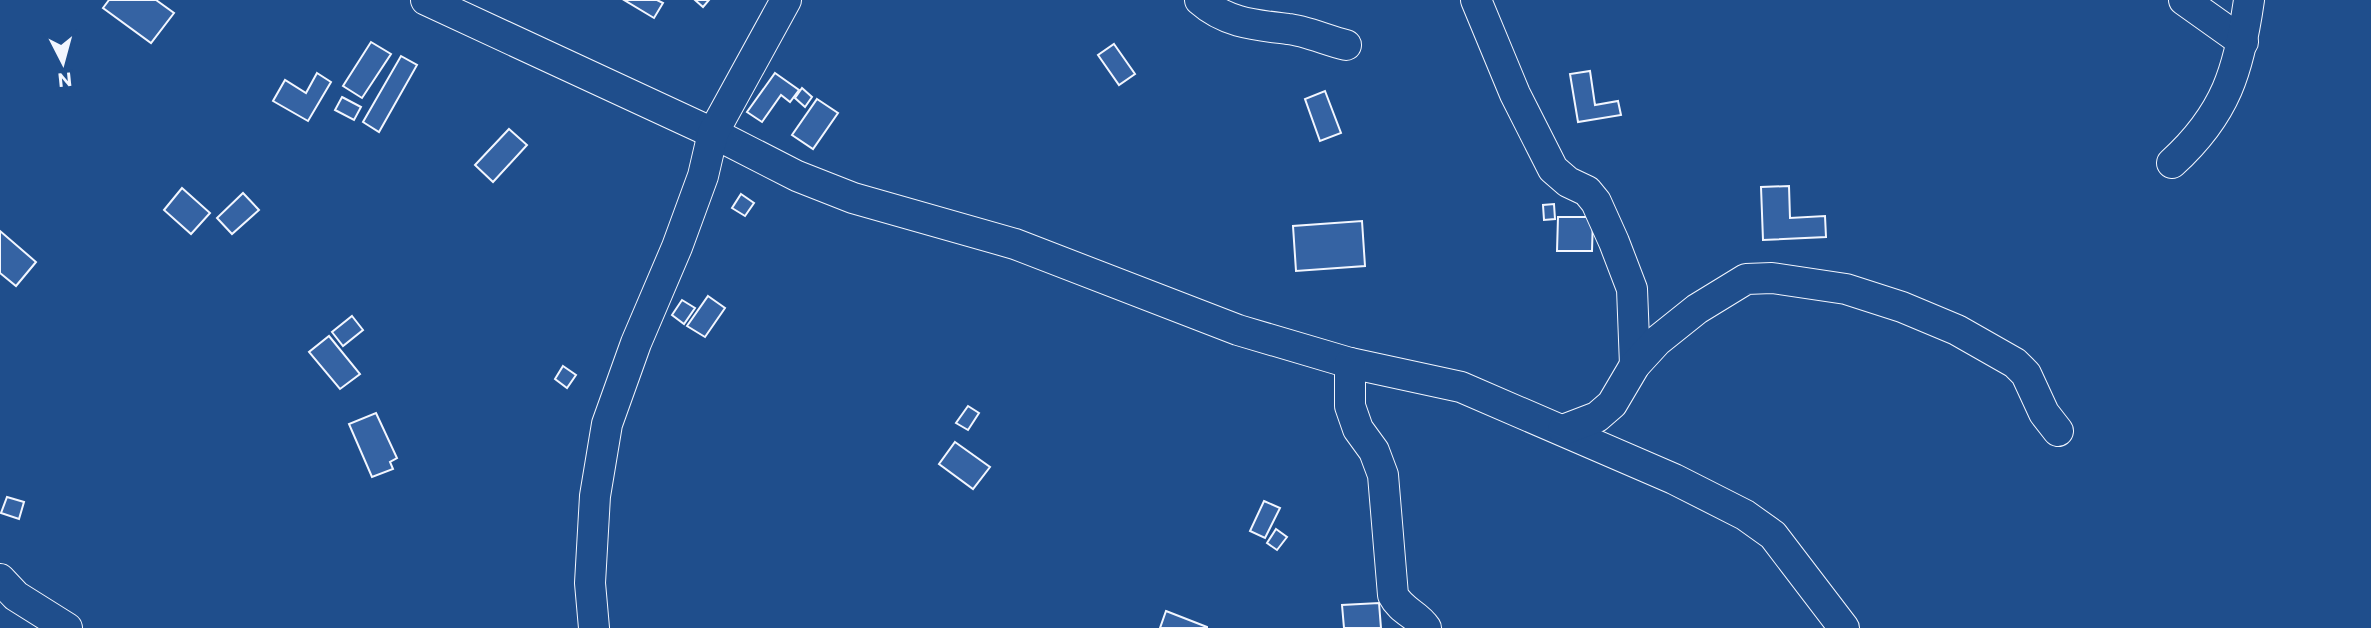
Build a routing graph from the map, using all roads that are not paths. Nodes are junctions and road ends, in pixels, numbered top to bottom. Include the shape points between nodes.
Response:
1 (426, 0) edge
2 (786, 0) edge
3 (1200, 0) edge
4 (1476, 0) edge
5 (2184, 0) edge
6 (2249, 0) edge
7 (2243, 42) junction
8 (1346, 45) dead end
9 (713, 133) junction
10 (2172, 163) dead end
11 (1350, 363) junction
12 (1635, 365) junction
13 (1563, 430) junction
14 (2057, 430) dead end
15 (0, 579) edge
16 (67, 628) edge
17 (594, 628) edge
18 (1426, 628) edge
19 (1844, 628) edge

1 - 9 street
2 - 9 street
3 - 8 street via 1246,24 1289,29
4 - 12 street via 1553,169 1587,191 1614,242 1632,289
5 - 7 street
6 - 7 street
7 - 10 street via 2219,109
9 - 11 street via 797,176 853,198 1015,244 1238,330
9 - 17 street via 703,176 607,424 594,496 590,583
11 - 13 street via 1461,387
11 - 18 street via 1350,406 1383,475 1393,595 1398,606
12 - 13 street via 1612,404 1597,417
12 - 14 street via 1697,309 1746,279 1772,278 1846,289 1957,330 2015,363
13 - 19 street via 1745,515 1773,535
15 - 16 street via 16,597

